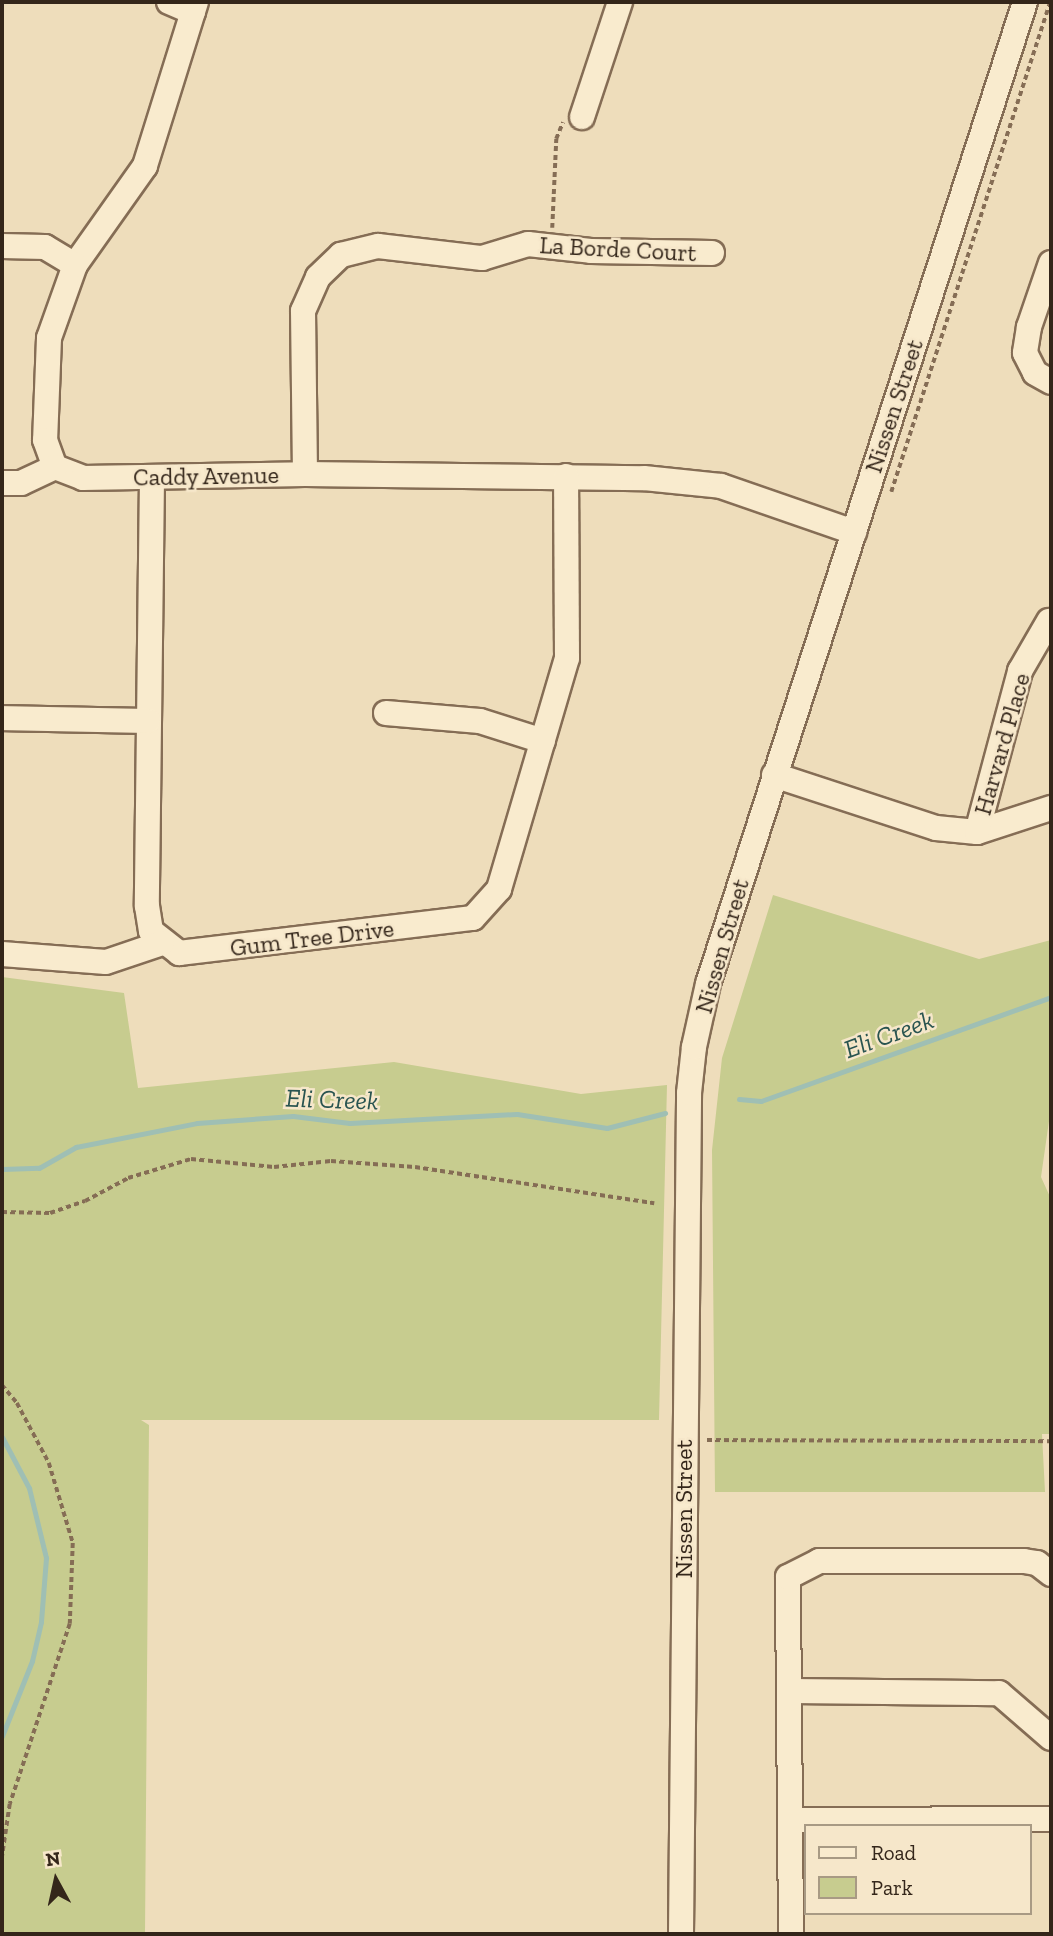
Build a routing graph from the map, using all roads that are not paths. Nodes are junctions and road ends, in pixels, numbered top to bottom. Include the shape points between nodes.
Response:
1 (169, 2) edge
2 (620, 2) edge
3 (1025, 2) edge
4 (195, 7) edge
5 (582, 117) road end
6 (2, 246) edge
7 (712, 253) dead end
8 (1051, 263) edge
9 (75, 265) junction
10 (1051, 382) edge
11 (55, 467) junction
12 (305, 474) junction
13 (566, 476) junction
14 (152, 478) junction
15 (2, 483) edge
16 (854, 532) junction
17 (1049, 621) dead end
18 (386, 713) dead end
19 (2, 718) edge
20 (148, 721) junction
21 (543, 741) junction
22 (774, 775) junction
23 (1051, 808) edge
24 (977, 832) junction
25 (162, 943) junction
26 (2, 954) edge
27 (1051, 1574) edge
28 (792, 1691) junction
29 (1051, 1738) edge
30 (1051, 1819) edge
31 (791, 1820) junction
32 (681, 1934) edge
33 (791, 1934) edge

1 - 4 street
2 - 5 street
3 - 16 street, Nissen Street
4 - 9 street via 145,166
6 - 9 street via 45,247
7 - 12 street, La Borde Court via 528,244 482,258 378,246 341,255 318,277 303,312
8 - 10 street via 1025,353 1035,373
9 - 11 street via 48,338 45,440
11 - 14 street, Caddy Avenue via 83,478
11 - 15 street via 21,483
12 - 13 street, Caddy Avenue
12 - 14 street, Caddy Avenue
13 - 16 street, Caddy Avenue via 721,486
13 - 21 street, Gum Tree Drive via 567,658
14 - 20 street
16 - 22 street, Nissen Street
17 - 24 street, Harvard Place via 1020,671
18 - 21 street via 480,721
19 - 20 street
20 - 25 street via 147,906 151,931
21 - 25 street, Gum Tree Drive via 499,889 473,918 179,953
22 - 24 street via 936,828
22 - 32 street, Nissen Street via 708,984 689,1093
23 - 24 street
25 - 26 street via 106,962
27 - 28 street via 1037,1563 1024,1561 818,1561 802,1566 788,1577 785,1596
28 - 29 street via 999,1693
28 - 31 street
30 - 31 street
31 - 33 street

